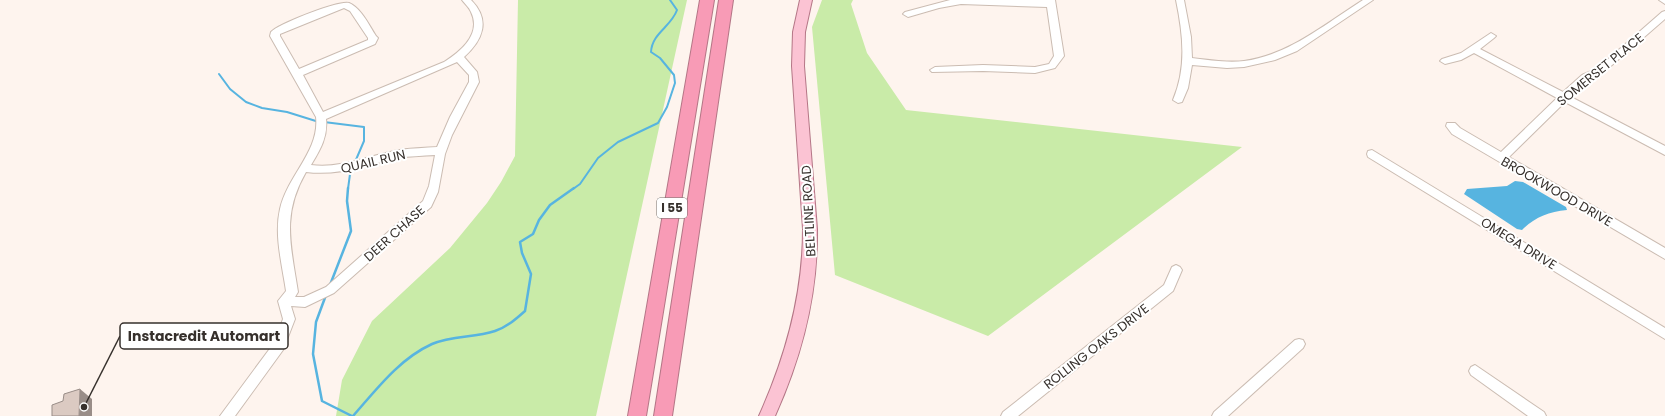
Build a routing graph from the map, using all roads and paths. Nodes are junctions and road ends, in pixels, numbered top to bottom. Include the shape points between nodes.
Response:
1 (466, 0) edge
2 (708, 0) edge
3 (726, 0) edge
4 (806, 0) edge
5 (1180, 0) edge
6 (1370, 0) edge
7 (1051, 2) edge
8 (908, 14) dead end
9 (1665, 14) edge
10 (1492, 36) dead end
11 (1473, 49) junction
12 (458, 57) junction
13 (1187, 61) junction
14 (1445, 61) dead end
15 (935, 70) dead end
16 (297, 74) junction
17 (1563, 97) junction
18 (1178, 100) dead end
19 (321, 117) junction
20 (1451, 126) dead end
21 (442, 150) junction
22 (1665, 151) edge
23 (1372, 154) dead end
24 (1501, 158) junction
25 (304, 168) junction
26 (1665, 254) edge
27 (1176, 270) dead end
28 (284, 301) junction
29 (1665, 334) edge
30 (1299, 344) dead end
31 (1475, 371) dead end
32 (226, 416) edge
33 (636, 416) edge
34 (663, 416) edge
35 (767, 416) edge
36 (1008, 416) edge
37 (1219, 416) edge
38 (1539, 416) edge

1 - 12 street via 477,14 478,26 474,40
2 - 33 highway, I 55
3 - 34 highway, I 55
4 - 35 main road, BELTLINE ROAD via 798,50 811,258 801,321 783,380
5 - 13 street
6 - 13 street via 1294,49 1272,58 1227,65
7 - 8 street via 961,1
7 - 15 street via 1059,56 1052,66 1035,70
9 - 17 street, SOMERSET PLACE via 1601,70 1585,78
10 - 11 street
11 - 14 street via 1456,60
11 - 17 street
12 - 19 street
12 - 21 street, DEER CHASE via 474,74 474,82
13 - 18 street via 1184,88
16 - 16 street via 275,36 276,32 338,6 351,7 373,38 372,42
16 - 19 street
17 - 22 street
17 - 24 street, SOMERSET PLACE
19 - 25 street via 319,142
20 - 24 street, BROOKWOOD DRIVE
21 - 25 street, QUAIL RUN via 399,154 346,168
21 - 28 street, DEER CHASE via 432,193 422,211 330,290 305,302
23 - 29 street, OMEGA DRIVE
24 - 26 street, BROOKWOOD DRIVE
25 - 28 street via 293,185 285,209 283,234 292,292
27 - 36 street, ROLLING OAKS DRIVE via 1169,288
28 - 32 street via 289,319 279,346
30 - 37 street
31 - 38 street

